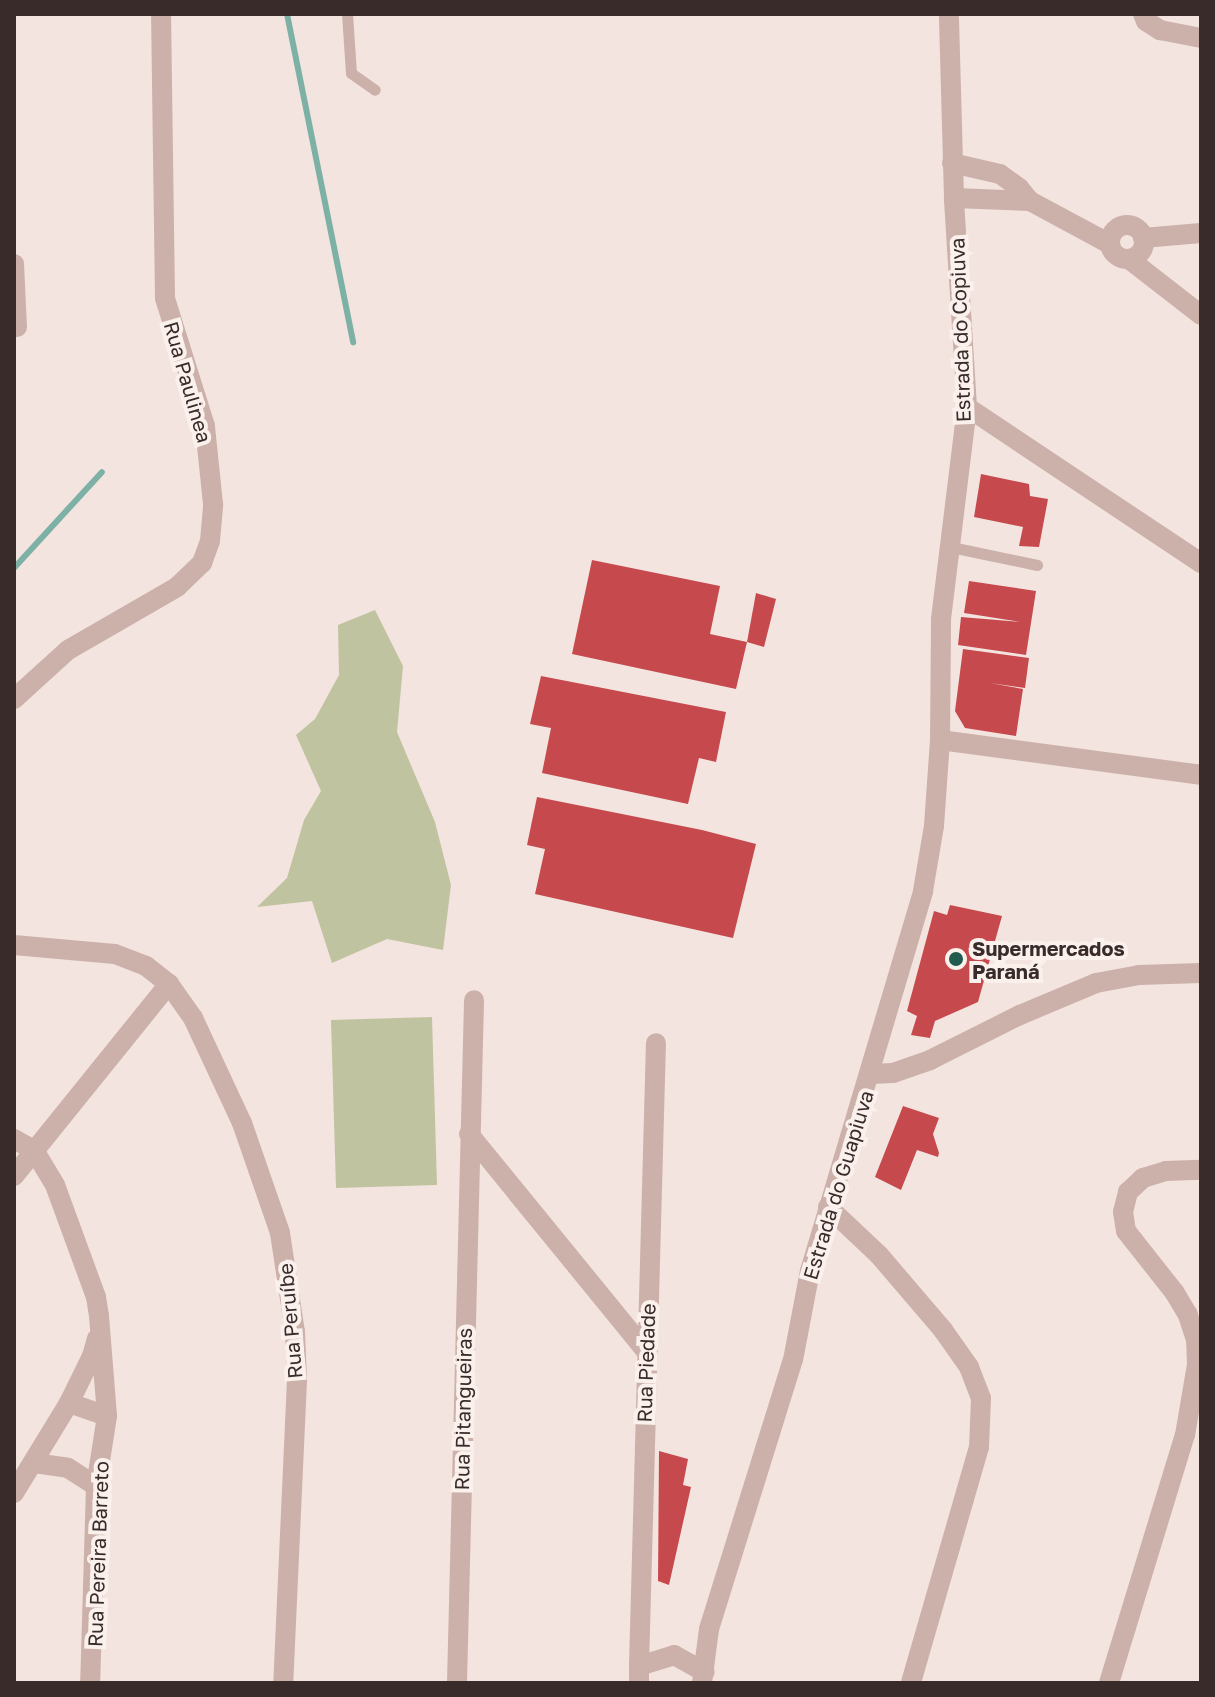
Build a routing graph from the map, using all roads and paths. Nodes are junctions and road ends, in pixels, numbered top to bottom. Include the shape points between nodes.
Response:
1 (161, 14) edge
2 (347, 14) edge
3 (949, 14) edge
4 (1143, 14) edge
5 (1201, 38) edge
6 (375, 90) dead end
7 (952, 163) junction
8 (954, 198) junction
9 (1030, 201) junction
10 (1201, 233) edge
11 (1143, 238) junction
12 (1110, 244) junction
13 (1129, 259) junction
14 (14, 264) edge
15 (1201, 315) edge
16 (17, 327) dead end
17 (967, 407) junction
18 (951, 547) junction
19 (1201, 563) edge
20 (1037, 565) dead end
21 (14, 699) edge
22 (940, 740) junction
23 (1201, 775) edge
24 (14, 945) edge
25 (1201, 973) edge
26 (169, 984) junction
27 (474, 1000) dead end
28 (656, 1043) dead end
29 (872, 1074) junction
30 (469, 1134) junction
31 (14, 1139) edge
32 (34, 1150) junction
33 (1201, 1170) edge
34 (14, 1176) edge
35 (828, 1207) junction
36 (99, 1332) junction
37 (646, 1351) junction
38 (69, 1403) junction
39 (107, 1416) junction
40 (34, 1463) junction
41 (96, 1486) junction
42 (14, 1493) edge
43 (709, 1629) junction
44 (674, 1655) junction
45 (639, 1674) edge
46 (703, 1677) edge
47 (90, 1683) edge
48 (283, 1683) edge
49 (457, 1683) edge
50 (911, 1683) edge
51 (1109, 1683) edge

1 - 21 street, Rua Paulinea via 165,298 205,426 213,504 210,541 202,563 177,587 68,650
2 - 6 lane via 351,73
3 - 7 street, Estrada do Copiuva
4 - 5 street via 1160,30
7 - 8 street, Estrada do Copiuva
7 - 9 street via 1000,174
8 - 9 street
8 - 17 street, Estrada do Copiuva
9 - 12 street
10 - 11 street
11 - 12 street via 1132,226 1121,227
11 - 13 street via 1142,249
12 - 13 street via 1114,254
13 - 15 street
14 - 16 street
17 - 18 street, Estrada do Copiuva
17 - 19 street
18 - 20 lane
18 - 22 street, Estrada do Copiuva via 941,619
22 - 23 street
22 - 29 street, Estrada do Guapiuva via 923,891
24 - 26 street via 115,954 146,966
25 - 29 street via 1096,983 930,1060
26 - 32 street
26 - 48 street, Rua Peruíbe via 193,1018 242,1123 280,1233 289,1281 297,1380
27 - 30 street, Rua Pitangueiras
28 - 37 street, Rua Piedade
29 - 35 street, Estrada do Guapiuva
30 - 37 street
30 - 49 street, Rua Pitangueiras
31 - 32 street
32 - 34 street
32 - 36 street, Rua Pereira Barreto via 55,1185 83,1260 96,1297
33 - 51 street via 1143,1178 1128,1192 1123,1212 1126,1231 1188,1315 1197,1365 1185,1435
35 - 43 street, Estrada do Guapiuva via 793,1360
35 - 50 street via 936,1320 969,1367 981,1398 979,1447
36 - 38 street
36 - 39 street, Rua Pereira Barreto
37 - 45 street, Rua Piedade
38 - 39 street
38 - 40 street
39 - 41 street, Rua Pereira Barreto
40 - 41 street via 68,1468
40 - 42 street
41 - 47 street, Rua Pereira Barreto
43 - 44 street
43 - 46 street, Estrada do Guapiuva
44 - 45 street
44 - 46 street, Estrada do Guapiuva

